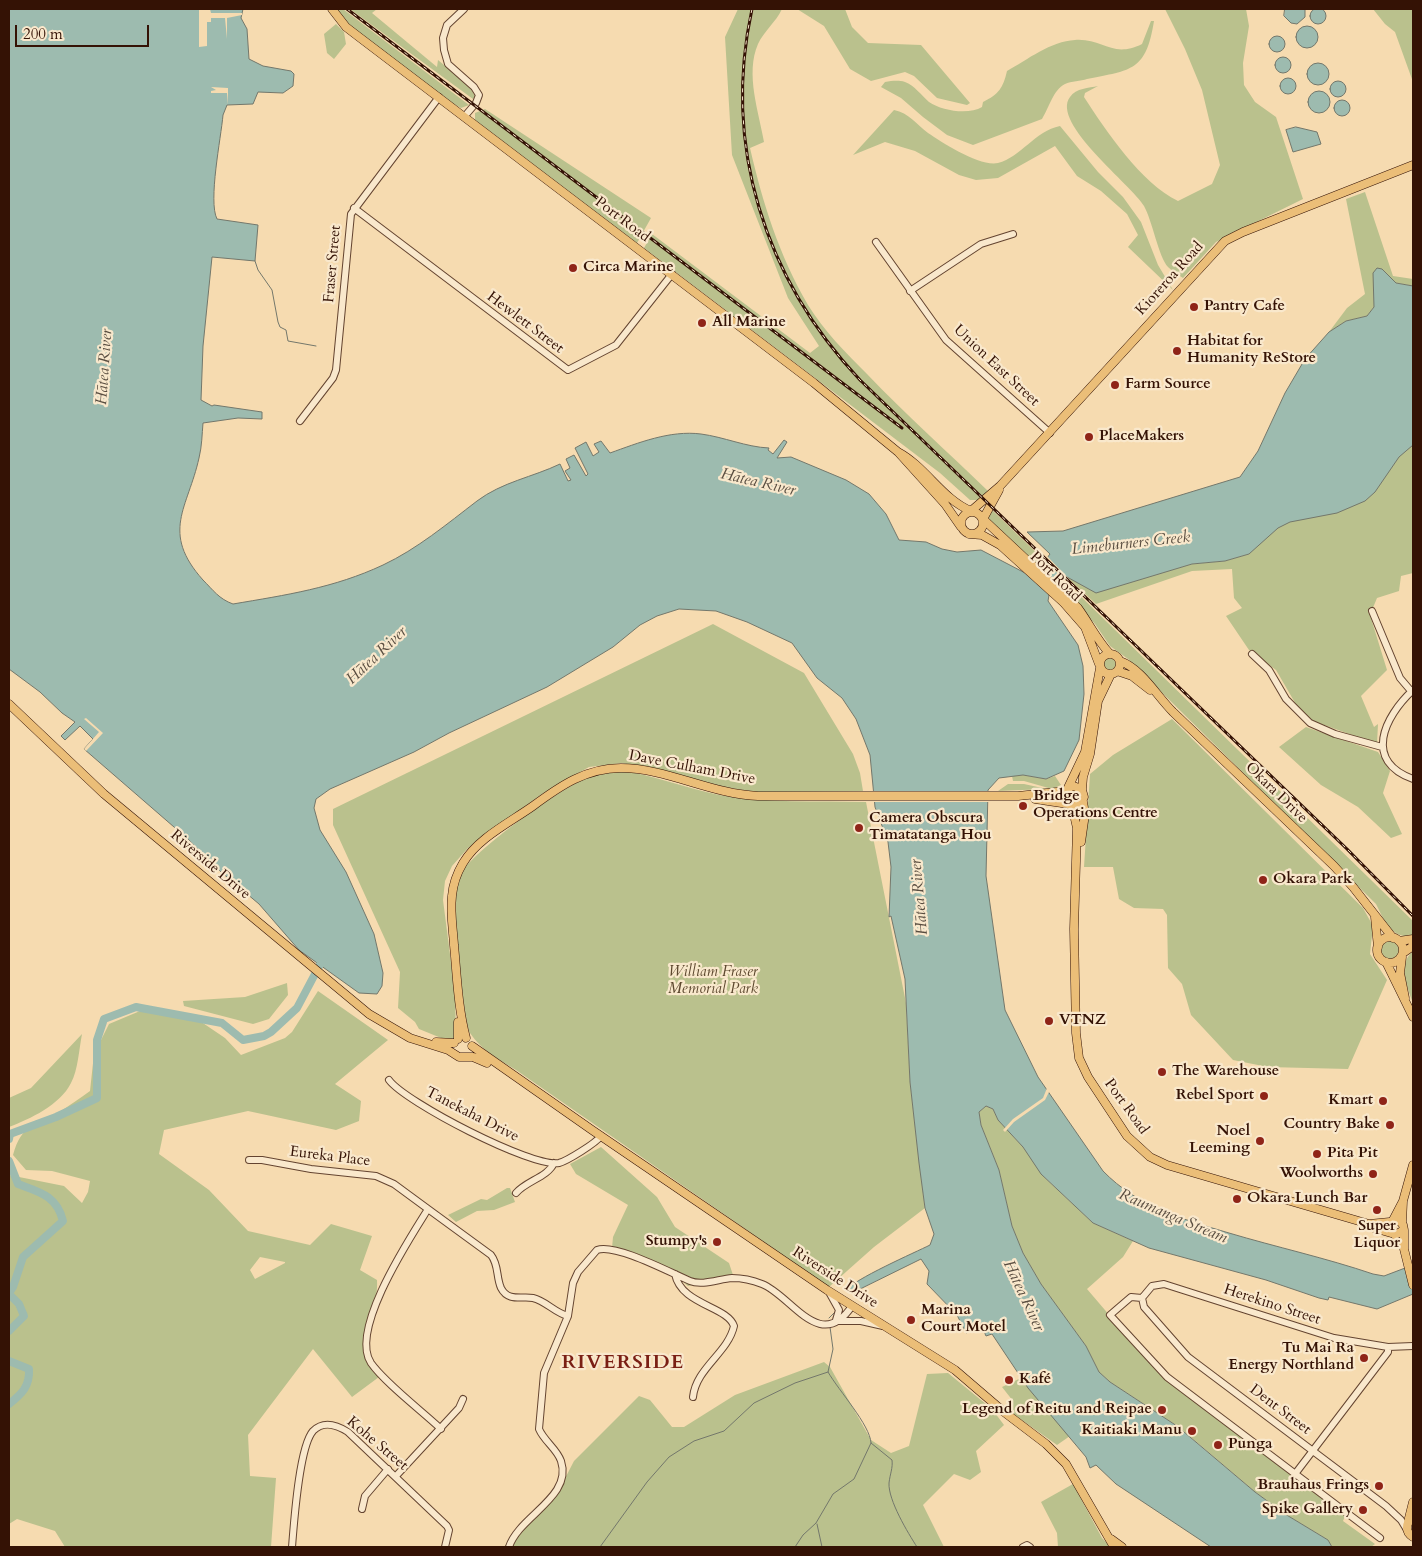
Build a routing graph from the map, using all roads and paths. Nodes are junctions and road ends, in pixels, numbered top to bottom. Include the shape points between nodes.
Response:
1 (332, 9) edge
2 (464, 9) edge
3 (439, 97) junction
4 (464, 117) junction
5 (1413, 165) edge
6 (354, 208) junction
7 (1013, 234) dead end
8 (876, 242) dead end
9 (672, 274) junction
10 (910, 291) junction
11 (300, 421) dead end
12 (1050, 432) junction
13 (898, 452) junction
14 (1000, 486) junction
15 (971, 511) junction
16 (983, 519) junction
17 (961, 527) junction
18 (969, 534) junction
19 (1022, 559) junction
20 (1066, 600) junction
21 (1372, 611) dead end
22 (1110, 654) junction
23 (1252, 654) dead end
24 (1120, 661) junction
25 (1100, 666) junction
26 (1114, 673) junction
27 (1412, 690) edge
28 (1154, 692) junction
29 (9, 704) edge
30 (1382, 747) junction
31 (1413, 779) edge
32 (1067, 790) junction
33 (1082, 790) junction
34 (1018, 796) junction
35 (1083, 802) junction
36 (1070, 805) junction
37 (1076, 871) junction
38 (1375, 917) junction
39 (1396, 939) junction
40 (1413, 939) edge
41 (1413, 946) edge
42 (1378, 947) junction
43 (1402, 955) junction
44 (1386, 962) junction
45 (1405, 998) junction
46 (1413, 1017) edge
47 (405, 1033) junction
48 (459, 1040) junction
49 (472, 1046) junction
50 (454, 1053) junction
51 (468, 1056) junction
52 (511, 1075) junction
53 (389, 1080) dead end
54 (601, 1136) junction
55 (249, 1160) dead end
56 (554, 1163) junction
57 (1413, 1165) edge
58 (516, 1193) dead end
59 (1403, 1201) junction
60 (428, 1209) junction
61 (1392, 1222) junction
62 (1369, 1224) junction
63 (1403, 1226) junction
64 (1393, 1234) junction
65 (1404, 1249) junction
66 (675, 1274) junction
67 (1413, 1285) edge
68 (828, 1291) junction
69 (1142, 1298) junction
70 (852, 1306) junction
71 (568, 1316) junction
72 (835, 1321) junction
73 (884, 1326) junction
74 (1413, 1346) edge
75 (1388, 1347) junction
76 (1402, 1348) junction
77 (1413, 1351) edge
78 (693, 1397) dead end
79 (463, 1399) dead end
80 (441, 1429) junction
81 (1313, 1450) junction
82 (388, 1469) junction
83 (1295, 1474) junction
84 (396, 1476) junction
85 (1413, 1502) edge
86 (362, 1509) dead end
87 (1393, 1512) junction
88 (1409, 1522) edge
89 (1413, 1537) edge
90 (1110, 1538) junction
91 (1380, 1538) dead end
92 (292, 1547) edge
93 (445, 1547) edge
94 (509, 1547) edge
95 (1023, 1547) edge
96 (1030, 1547) edge
97 (1114, 1547) edge
98 (1122, 1547) edge

1 - 3 main road, Port Road via 346,27
2 - 4 street via 446,25 443,38 448,64 479,95
3 - 4 main road, Port Road
3 - 6 street, Fraser Street
4 - 9 main road, Port Road
5 - 12 main road, Kioreroa Road via 1225,241
6 - 9 street, Hewlett Street via 568,370 616,345
6 - 11 street, Fraser Street via 349,225 336,370
7 - 10 street via 981,244
8 - 10 street, Union East Street
9 - 13 main road, Port Road
10 - 12 street, Union East Street via 946,340
12 - 14 main road, Kioreroa Road
13 - 15 main road, Port Road via 912,459 956,504
13 - 17 main road, Port Road via 945,504
14 - 15 main road, Kioreroa Road
14 - 16 main road, Kioreroa Road
15 - 16 main road, Port Road
15 - 17 main road via 962,517
16 - 18 main road via 982,529
16 - 19 main road, Port Road via 1012,545
17 - 18 main road, Port Road
18 - 19 main road, Port Road via 991,538
19 - 20 main road, Port Road
20 - 22 main road, Port Road via 1090,624
20 - 25 main road, Port Road via 1092,640
21 - 27 street via 1400,678
22 - 24 main road
22 - 25 main road via 1103,657
23 - 30 street via 1269,670 1286,700 1310,723 1353,740
24 - 26 main road
24 - 28 main road, Okara Drive via 1135,670
25 - 26 main road via 1105,673
25 - 32 main road, Port Road via 1085,752
26 - 28 main road, Okara Drive via 1132,676
26 - 33 main road via 1098,700
27 - 30 street via 1386,727
28 - 38 main road, Okara Drive via 1334,866
29 - 47 main road, Riverside Drive via 98,789 309,965 370,1014
30 - 31 street via 1393,768
32 - 33 main road via 1074,786
32 - 34 main road, Dave Culham Drive
32 - 36 main road via 1064,798
33 - 35 main road
34 - 36 main road, Dave Culham Drive
34 - 48 main road, Dave Culham Drive via 738,794 626,768 597,770 574,778 474,849 454,883 452,904
35 - 36 main road via 1077,806
35 - 37 main road, Port Road via 1085,814
36 - 37 main road, Port Road via 1077,828
37 - 62 main road, Port Road via 1074,929 1078,1051 1088,1077 1127,1136 1150,1157 1167,1166
38 - 39 main road, Okara Drive
38 - 42 main road, Okara Drive
39 - 40 main road
39 - 42 main road via 1384,939
39 - 43 main road
41 - 43 main road
42 - 44 main road via 1378,954
43 - 44 main road via 1394,962
43 - 45 main road via 1400,973
44 - 45 main road
45 - 46 main road
47 - 48 main road, Riverside Drive via 441,1043
47 - 50 main road, Riverside Drive via 410,1038
48 - 49 main road, Riverside Drive
48 - 50 main road, Dave Culham Drive
49 - 51 main road
49 - 52 main road, Riverside Drive
50 - 51 main road, Riverside Drive via 462,1058
51 - 52 main road, Riverside Drive
52 - 54 main road, Riverside Drive
53 - 56 street, Tanekaha Drive via 404,1094 503,1149
54 - 56 street via 565,1160
54 - 68 main road, Riverside Drive
55 - 60 street, Eureka Place via 376,1176 394,1184
56 - 58 street
57 - 59 main road
59 - 61 main road
59 - 63 main road
60 - 71 street, Eureka Place via 491,1255 501,1288 507,1295 535,1298
60 - 80 street via 382,1286 367,1345 371,1362
61 - 62 main road, Port Road
61 - 63 main road, Port Road
61 - 64 main road
62 - 64 main road, Port Road
63 - 64 main road
63 - 65 main road
64 - 65 main road
65 - 67 main road
66 - 71 street via 656,1264 600,1249 594,1252 575,1278
66 - 72 street via 694,1282 732,1278 762,1284 776,1292 808,1321 820,1324
66 - 78 street via 690,1296 727,1317 734,1326 727,1342 704,1370
68 - 70 main road, Riverside Drive
68 - 72 street via 839,1310
69 - 75 street, Herekino Street via 1152,1286 1168,1284 1334,1338
69 - 81 street, Dent Street via 1144,1307 1188,1357
69 - 83 street, Herekino Street via 1131,1297 1110,1315 1167,1377
70 - 72 street via 845,1316
70 - 73 main road, Riverside Drive
71 - 94 street via 544,1373 538,1421 541,1434 560,1459 562,1482 516,1533
72 - 73 street via 851,1320
73 - 90 main road, Riverside Drive via 956,1370 1054,1451 1080,1484 1101,1528
74 - 76 street, Herekino Street
75 - 76 street, Herekino Street
75 - 81 street via 1388,1352
76 - 77 street, Herekino Street
79 - 80 street
80 - 84 street
81 - 83 street
81 - 87 street, Dent Street
82 - 84 street, Kohe Street
82 - 86 street via 365,1496
82 - 92 street, Kohe Street via 342,1428 326,1424 316,1428 309,1438 298,1485
83 - 91 street
84 - 93 street, Kohe Street via 447,1526
85 - 88 main road
87 - 88 street, Dent Street
87 - 88 street, Dent Street
88 - 89 main road
90 - 97 main road, Riverside Drive
90 - 98 main road, Riverside Drive
95 - 96 street

